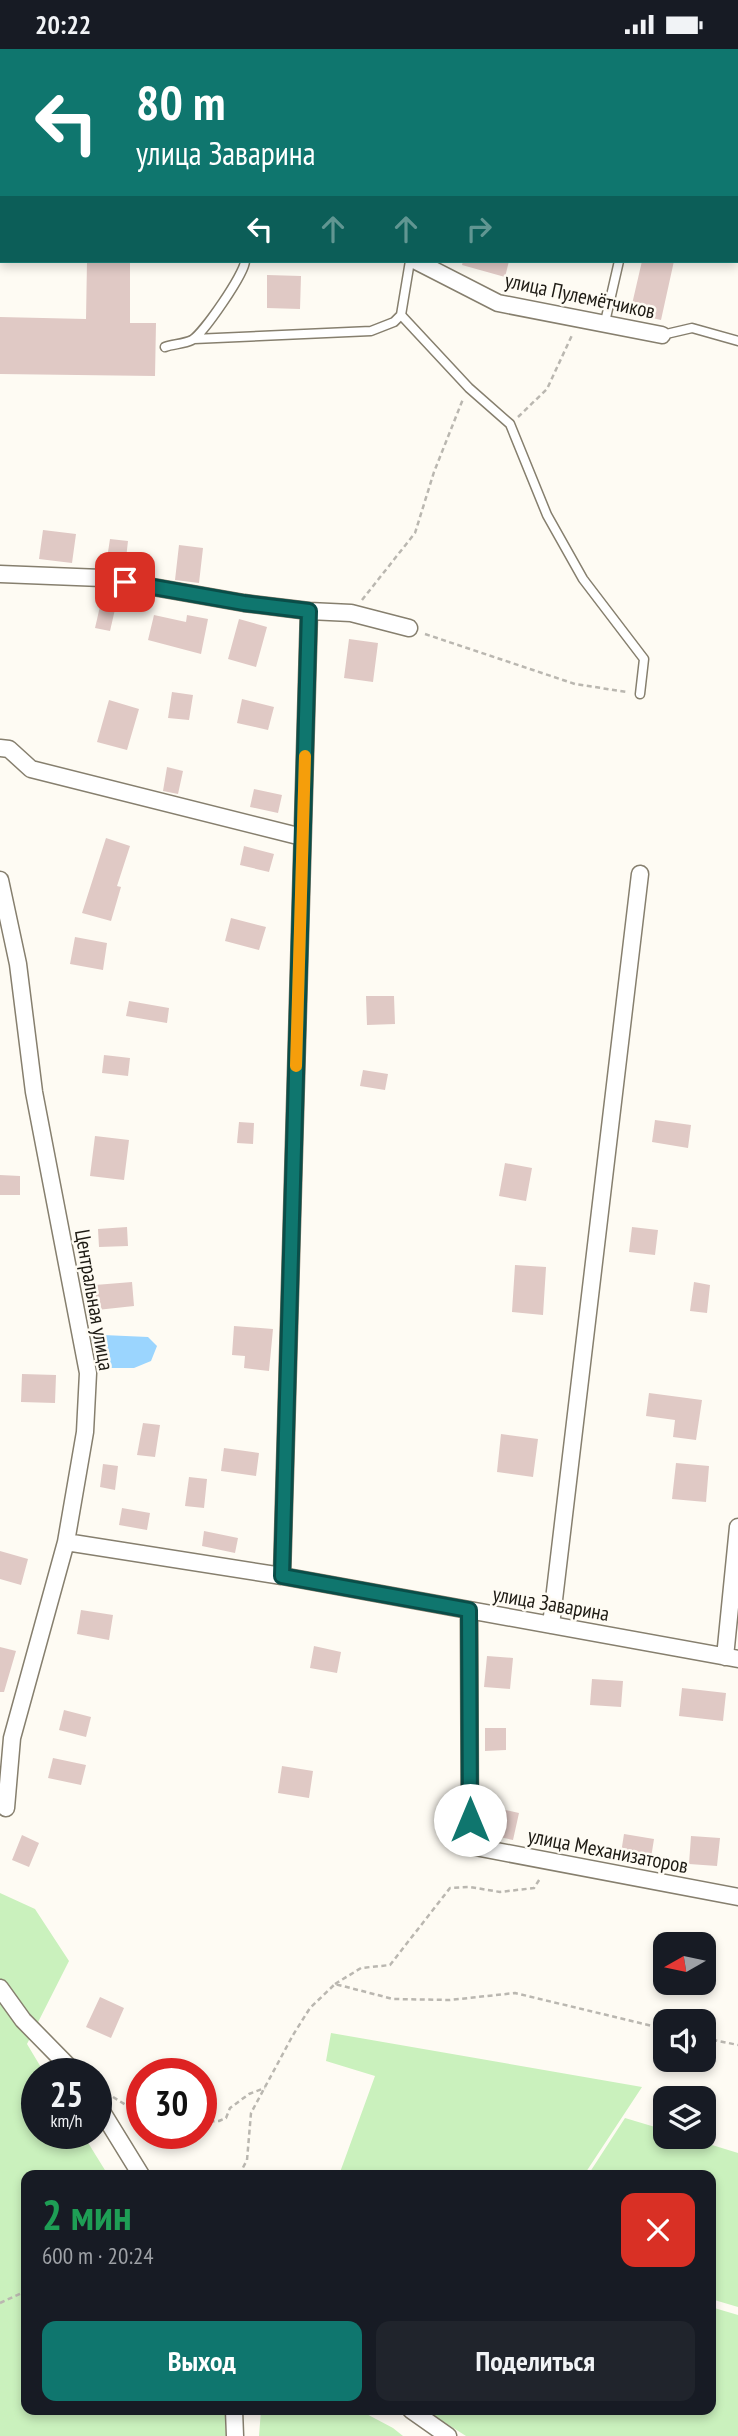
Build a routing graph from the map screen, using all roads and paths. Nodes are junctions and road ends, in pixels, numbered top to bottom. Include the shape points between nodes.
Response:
1 (245, 263) edge
2 (410, 263) edge
3 (420, 263) edge
4 (619, 263) edge
5 (401, 315) junction
6 (579, 318) junction
7 (606, 322) junction
8 (662, 335) joint
9 (194, 339) junction
10 (738, 341) edge
11 (165, 347) dead end
12 (469, 388) junction
13 (510, 424) junction
14 (0, 574) edge
15 (309, 611) junction
16 (351, 613) junction
17 (409, 628) joint
18 (640, 694) joint
19 (0, 748) edge
20 (302, 837) junction
21 (640, 874) dead end
22 (0, 880) edge
23 (738, 1527) edge
24 (66, 1542) junction
25 (282, 1576) junction
26 (469, 1610) junction
27 (551, 1625) junction
28 (732, 1658) edge
29 (6, 1808) dead end
30 (548, 1861) junction
31 (738, 1898) edge
32 (335, 1985) junction
33 (0, 1988) edge
34 (653, 2026) edge
35 (716, 2040) edge
36 (738, 2045) edge
37 (60, 2058) edge
38 (265, 2088) junction
39 (112, 2118) edge
40 (217, 2122) edge
41 (138, 2170) edge
42 (242, 2170) edge
43 (21, 2293) edge
44 (0, 2303) edge
45 (234, 2415) edge
46 (418, 2415) edge
47 (235, 2436) edge
48 (448, 2436) edge

1 - 9 lane via 224,301
2 - 5 lane
3 - 6 street, улица Пулемётчиков via 498,303
4 - 7 lane
5 - 9 lane via 371,331
5 - 12 lane
6 - 7 street, улица Пулемётчиков
6 - 13 path via 547,389
7 - 8 street, улица Пулемётчиков
8 - 10 lane via 692,328
9 - 11 lane
12 - 13 lane
12 - 16 path via 415,533
13 - 18 lane via 547,515 583,579 645,659
14 - 15 street via 102,578
15 - 16 street
15 - 20 street
16 - 17 street
17 - 18 path via 575,684
19 - 20 street via 9,749 31,769
20 - 25 street
21 - 27 street
22 - 24 street, Центральная улица via 10,965 88,1373 85,1432
23 - 28 street
24 - 25 street, улица Заварина
24 - 29 street, Центральная улица via 12,1738
25 - 26 street, улица Заварина
26 - 27 street, улица Заварина
26 - 30 street, улица Механизаторов via 470,1846
27 - 28 street, улица Заварина
30 - 31 street, улица Механизаторов
30 - 32 path via 534,1888 500,1892 450,1888 390,1965 361,1968
32 - 34 path via 393,1999 450,2000 514,1993
32 - 38 path via 310,2008
33 - 37 street
35 - 36 path
38 - 40 path via 249,2094
38 - 42 path via 251,2113 247,2160
39 - 41 street
43 - 44 path
45 - 47 street
46 - 48 street

